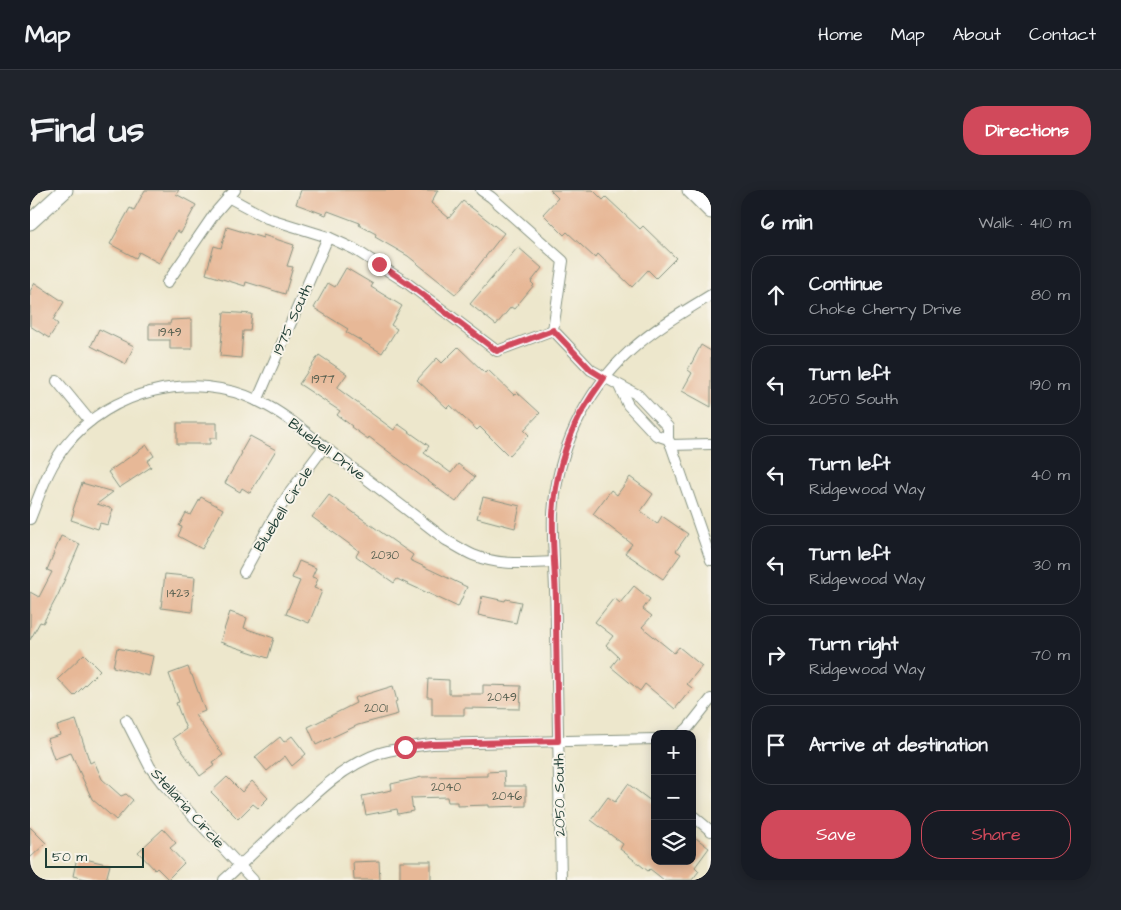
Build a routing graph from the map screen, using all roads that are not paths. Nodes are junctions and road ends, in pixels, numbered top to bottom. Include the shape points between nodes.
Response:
1 (65, 190) edge
2 (481, 190) edge
3 (690, 190) edge
4 (232, 194) edge
5 (711, 211) edge
6 (30, 222) edge
7 (328, 237) junction
8 (167, 282) dead end
9 (711, 295) edge
10 (553, 330) junction
11 (604, 378) junction
12 (57, 381) dead end
13 (620, 386) junction
14 (257, 401) junction
15 (90, 421) junction
16 (670, 442) junction
17 (711, 444) edge
18 (324, 447) junction
19 (30, 520) edge
20 (711, 560) edge
21 (554, 562) junction
22 (244, 572) dead end
23 (711, 699) edge
24 (126, 720) dead end
25 (686, 730) edge
26 (651, 739) edge
27 (558, 741) junction
28 (696, 818) edge
29 (711, 831) edge
30 (240, 866) junction
31 (224, 880) edge
32 (253, 880) edge
33 (561, 880) edge

1 - 6 main road
2 - 10 street via 564,261
3 - 5 main road
4 - 7 street via 267,218
4 - 8 street
7 - 10 street via 379,264 497,351
7 - 14 street, 1975 South
9 - 11 street, 2050 South via 653,332 629,351
10 - 11 street via 591,370
11 - 13 street
11 - 21 street, 2050 South via 581,413 562,460 553,514
12 - 15 street
13 - 16 street via 628,405 656,435
13 - 16 street via 638,395 661,419 668,427
14 - 15 street, Bluebell Drive via 216,388 174,387 135,396
14 - 18 street, Bluebell Drive
15 - 19 street, Bluebell Drive via 77,432 55,461
16 - 17 street
16 - 20 street
18 - 21 street, Bluebell Drive via 459,548 505,563
18 - 22 street, Bluebell Circle via 288,495
21 - 27 street, 2050 South
23 - 25 street
24 - 30 street, Stellaria Circle via 163,784
26 - 27 street
27 - 30 street via 432,744 379,754 335,778
27 - 33 street, 2050 South
28 - 29 street
30 - 31 street
30 - 32 street, Stellaria Circle

